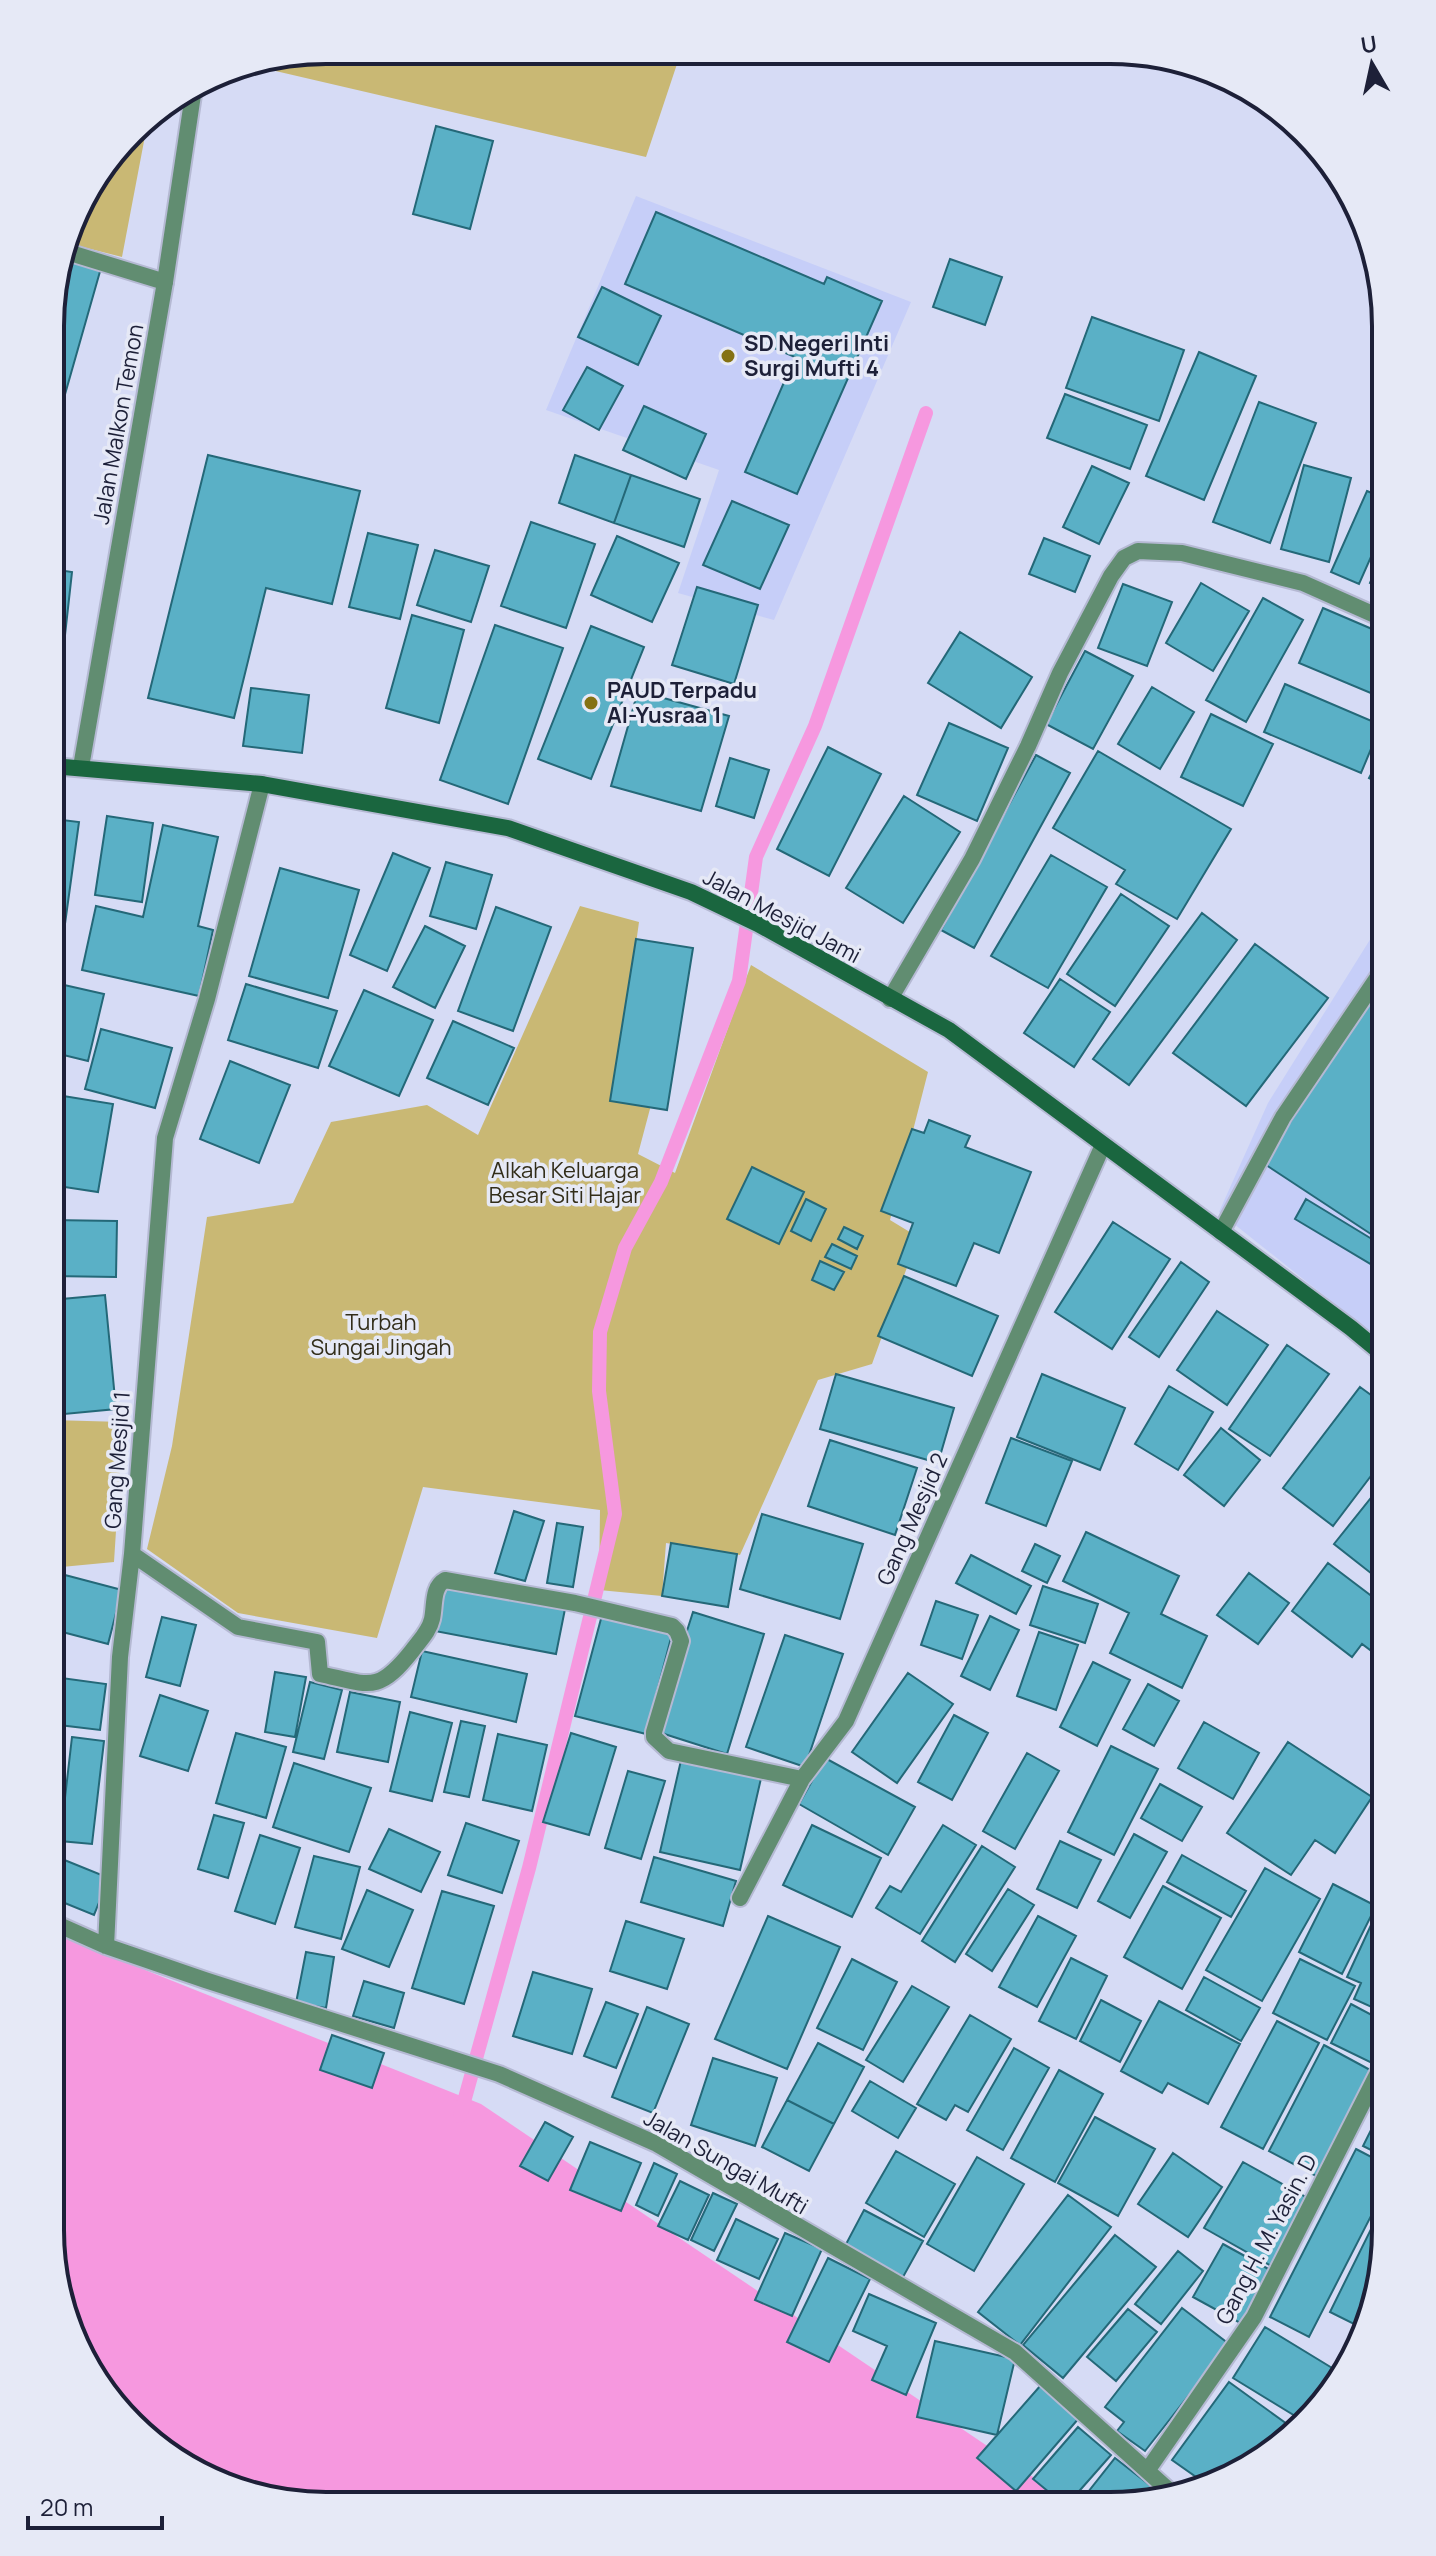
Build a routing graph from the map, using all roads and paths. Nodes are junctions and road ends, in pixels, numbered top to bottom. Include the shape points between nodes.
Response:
1 (192, 101) edge
2 (74, 254) edge
3 (165, 282) junction
4 (1372, 614) edge
5 (64, 766) edge
6 (81, 767) junction
7 (262, 784) junction
8 (1372, 986) edge
9 (890, 999) junction
10 (1103, 1145) junction
11 (1221, 1232) junction
12 (1371, 1345) edge
13 (132, 1554) junction
14 (802, 1779) junction
15 (740, 1898) dead end
16 (64, 1927) edge
17 (106, 1946) junction
18 (1371, 2086) edge
19 (1147, 2471) junction
20 (1164, 2486) edge

1 - 3 street, Jalan Malkon Temon
2 - 3 street
3 - 6 street, Jalan Malkon Temon
4 - 9 street via 1303,583 1182,553 1138,551 1124,558 1060,673 972,859
5 - 6 main road, Jalan Mesjid Jami
6 - 7 main road, Jalan Mesjid Jami
7 - 9 main road, Jalan Mesjid Jami via 527,833 733,910
7 - 13 street, Gang Mesjid 1 via 165,1138
8 - 11 street via 1283,1117
9 - 10 main road, Jalan Mesjid Jami via 949,1030
10 - 11 main road, Jalan Mesjid Jami
10 - 14 street, Gang Mesjid 2 via 846,1721
11 - 12 main road, Jalan Mesjid Jami
13 - 14 street, Gang Mesjid 1 via 238,1627 317,1642 320,1674 365,1684 380,1683 395,1673 428,1631 437,1587 445,1580 672,1626 681,1641 654,1732 659,1743 669,1751
13 - 17 street via 120,1657
14 - 15 street, Gang Mesjid 2
16 - 17 street, Jalan Sungai Mufti
17 - 19 street, Jalan Sungai Mufti via 499,2074 657,2144 1015,2352
18 - 19 street, Gang H. M. Yasin. D via 1254,2317
19 - 20 street, Jalan Sungai Mufti

